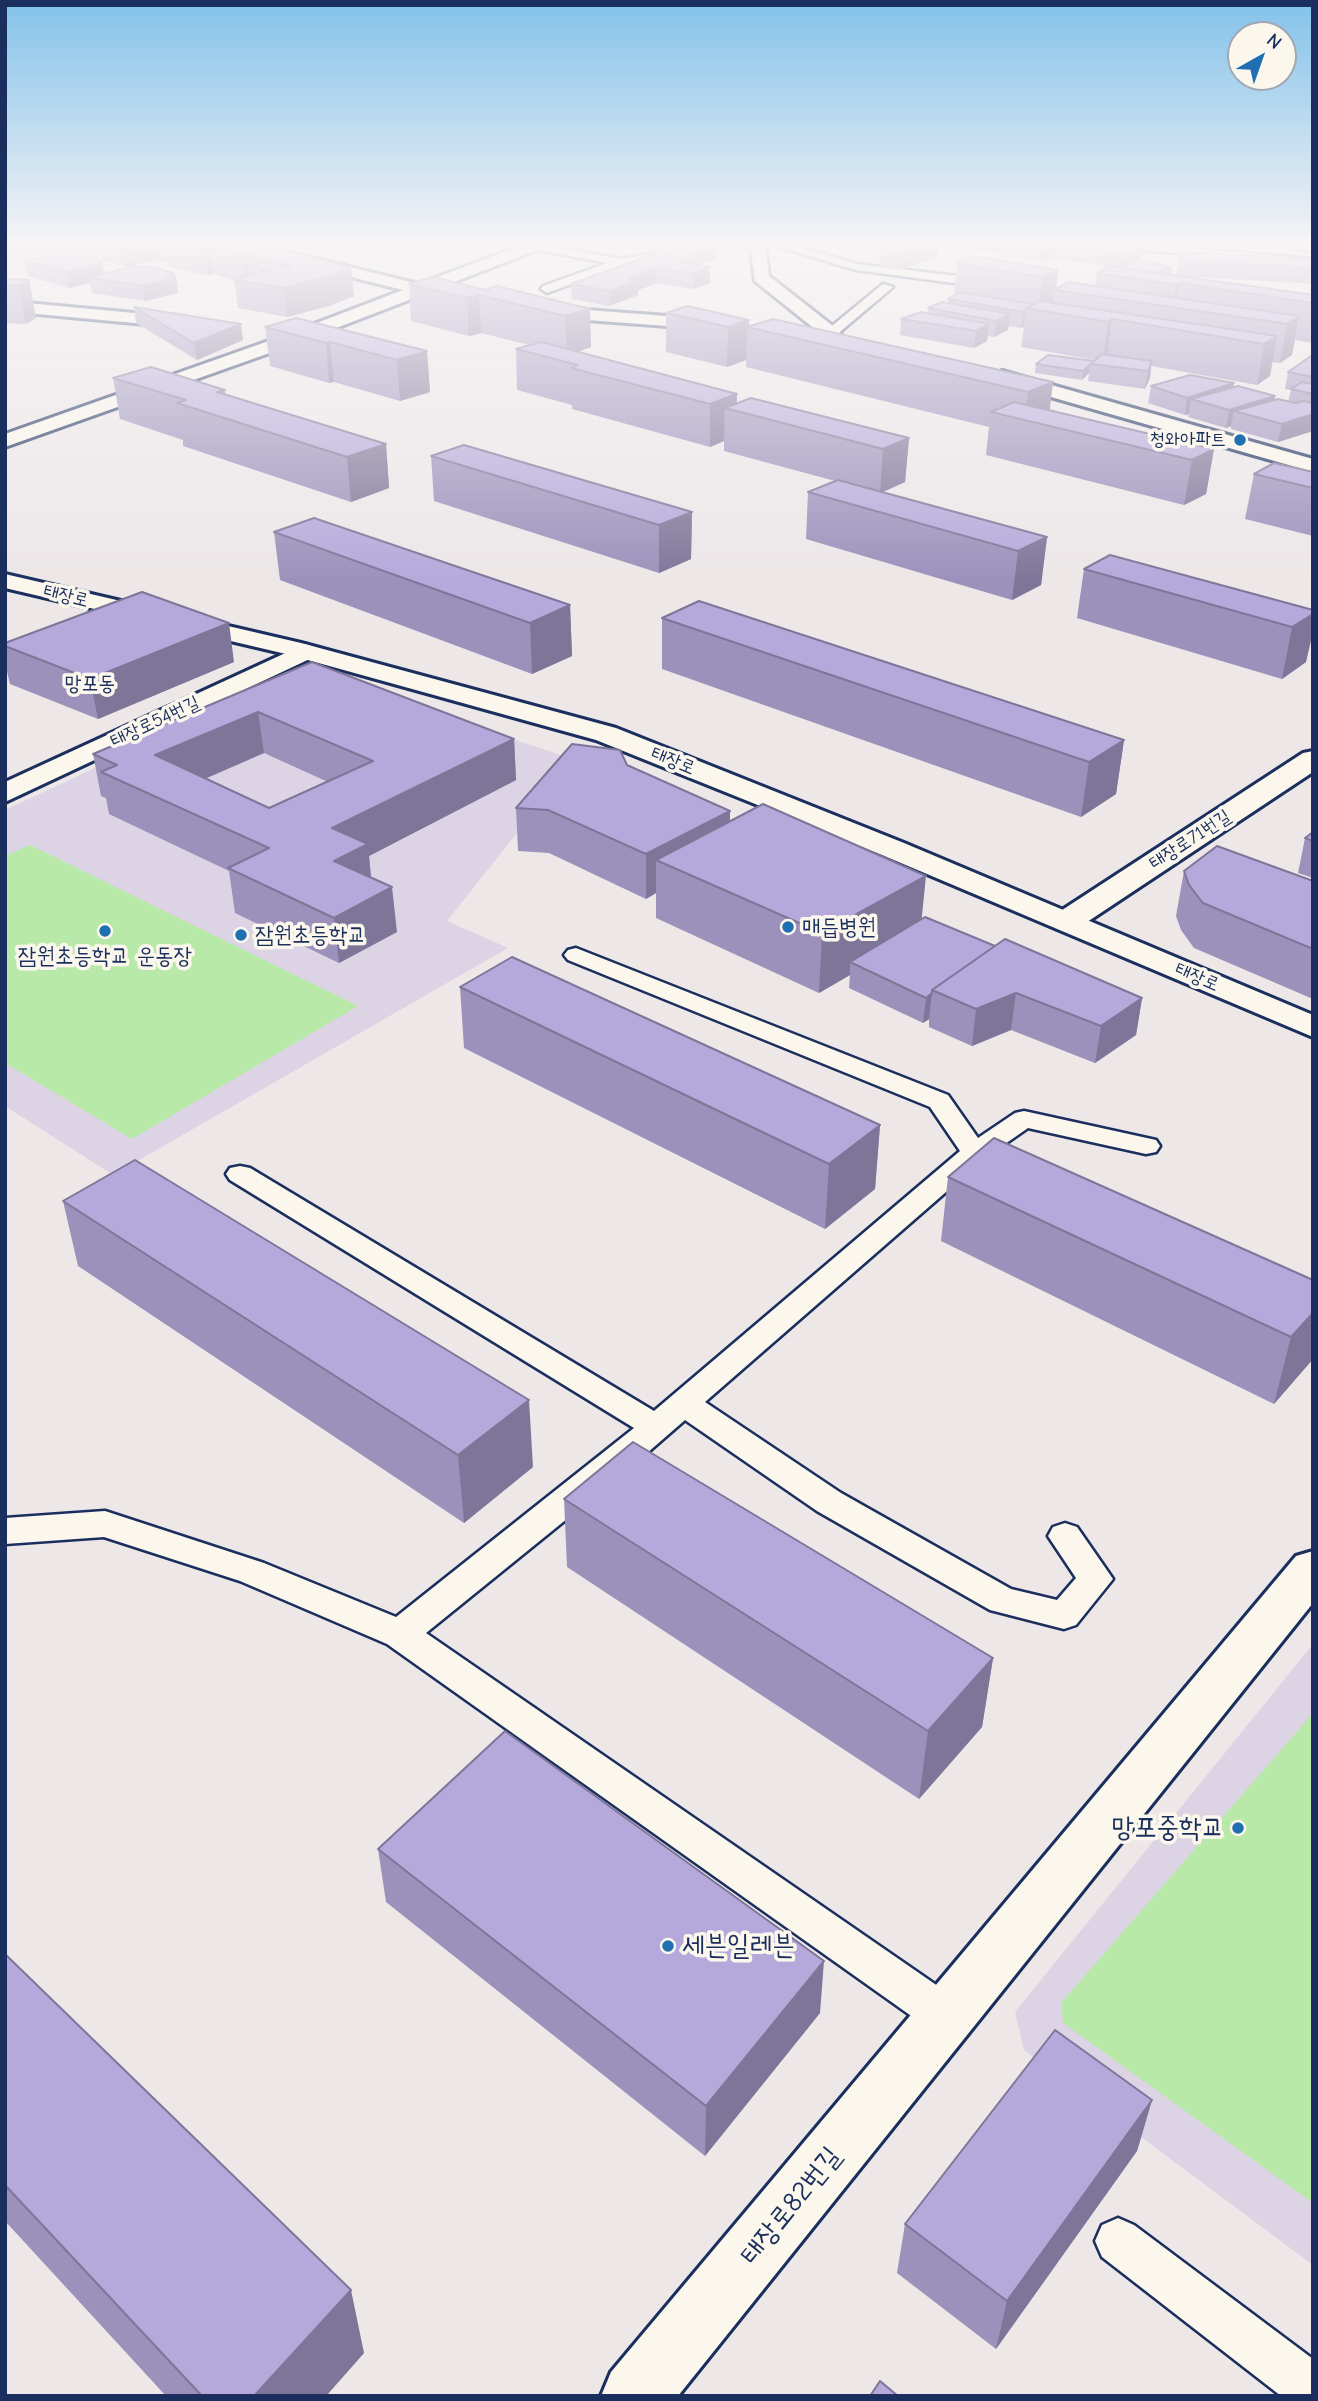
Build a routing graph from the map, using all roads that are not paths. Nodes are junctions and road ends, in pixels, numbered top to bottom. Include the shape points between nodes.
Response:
1 (239, 357) edge
2 (987, 372) edge
3 (5, 441) edge
4 (1313, 466) edge
5 (5, 581) edge
6 (305, 652) junction
7 (1313, 759) edge
8 (5, 793) edge
9 (1067, 921) junction
10 (576, 955) dead end
11 (1313, 1027) edge
12 (1146, 1146) dead end
13 (975, 1152) junction
14 (240, 1174) dead end
15 (683, 1403) junction
16 (656, 1427) junction
17 (5, 1531) edge
18 (1065, 1536) dead end
19 (1313, 1569) edge
20 (400, 1634) junction
21 (946, 2016) junction
22 (1118, 2242) dead end
23 (1313, 2390) edge
24 (635, 2396) edge

1 - 3 street
2 - 4 street
5 - 6 street, 태장로
6 - 8 street, 태장로54번길
6 - 9 street, 태장로 via 607,734
7 - 9 street, 태장로71번길
9 - 11 street, 태장로
10 - 13 lane via 939,1101
12 - 13 lane via 1024,1119
13 - 15 lane
14 - 16 lane
15 - 16 lane
15 - 18 lane via 829,1502 1002,1600 1064,1615 1096,1579
16 - 20 lane
17 - 20 lane via 105,1524 252,1572
19 - 21 street, 태장로82번길
20 - 21 lane
21 - 24 street, 태장로82번길
22 - 23 lane

